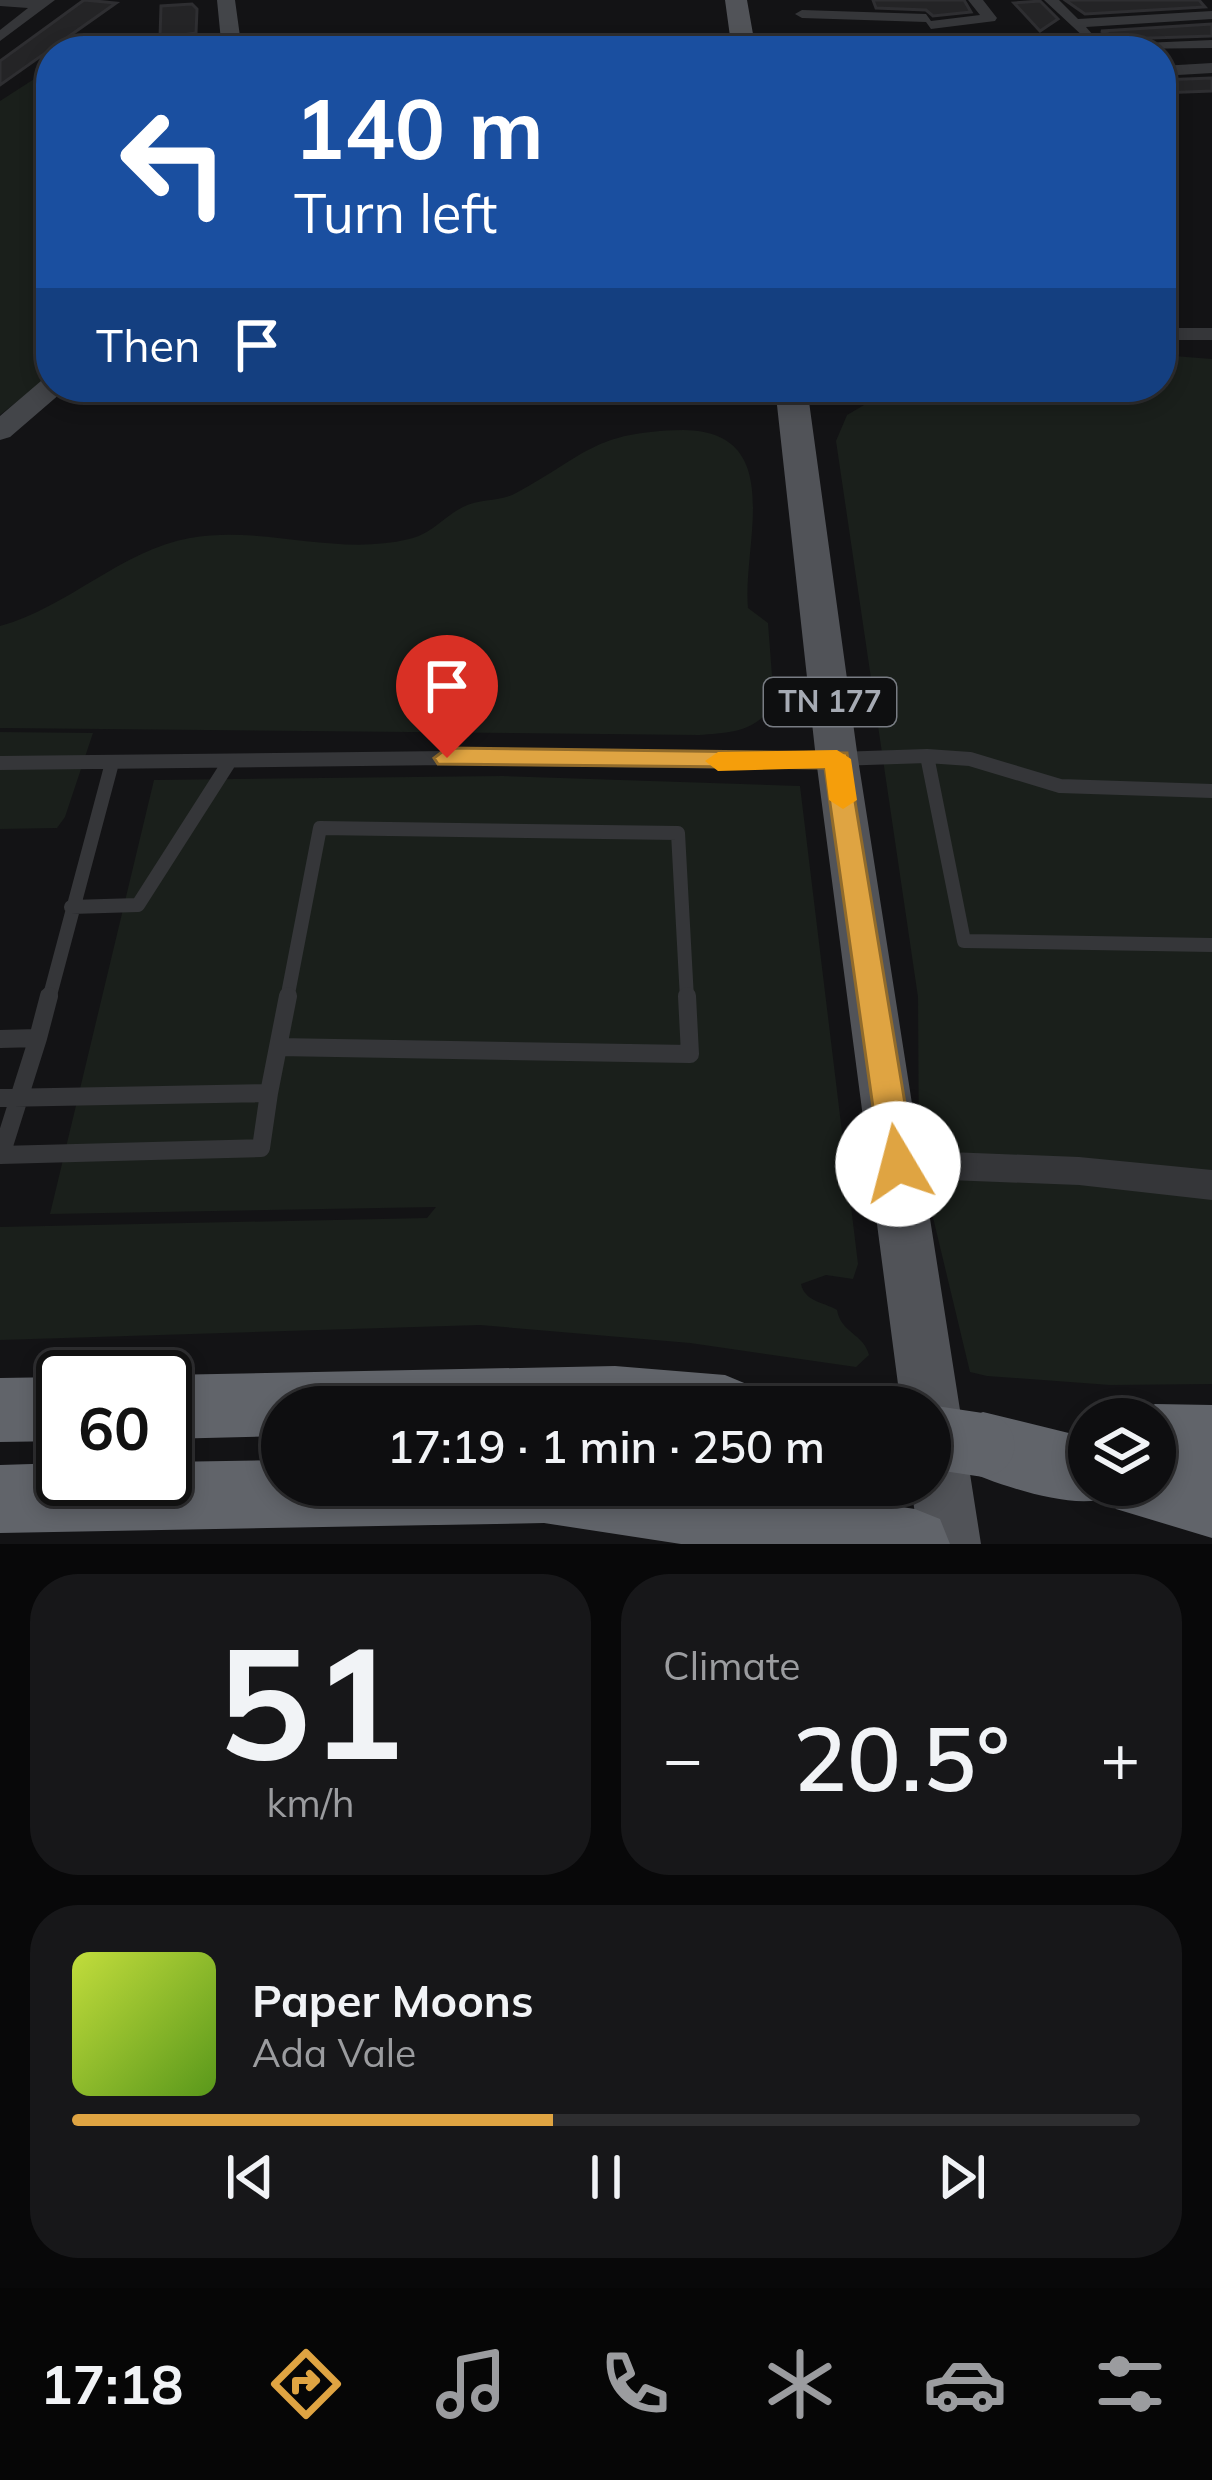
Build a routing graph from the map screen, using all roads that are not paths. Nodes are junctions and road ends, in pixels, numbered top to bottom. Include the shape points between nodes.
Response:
1 (226, 0) edge
2 (736, 0) edge
3 (908, 0) edge
4 (975, 0) edge
5 (1051, 0) edge
6 (1118, 0) edge
7 (0, 2) edge
8 (45, 3) edge
9 (802, 14) dead end
10 (1212, 15) edge
11 (1141, 16) junction
12 (928, 21) junction
13 (1077, 23) junction
14 (230, 36) edge
15 (742, 36) edge
16 (939, 36) edge
17 (1087, 36) edge
18 (0, 37) edge
19 (1212, 44) edge
20 (1176, 46) edge
21 (1212, 68) edge
22 (1176, 70) edge
23 (1176, 334) edge
24 (1212, 334) edge
25 (36, 400) edge
26 (793, 402) edge
27 (0, 430) edge
28 (927, 756) junction
29 (837, 759) junction
30 (230, 761) junction
31 (0, 763) edge
32 (112, 763) junction
33 (1212, 791) edge
34 (71, 907) junction
35 (1212, 945) edge
36 (38, 1038) junction
37 (0, 1039) edge
38 (278, 1047) junction
39 (269, 1093) junction
40 (20, 1097) junction
41 (0, 1098) edge
42 (1, 1155) edge
43 (898, 1164) junction
44 (1212, 1185) edge
45 (261, 1405) edge
46 (192, 1406) edge
47 (36, 1409) edge
48 (0, 1410) edge
49 (1176, 1437) edge
50 (1212, 1438) edge
51 (1068, 1440) edge
52 (957, 1441) edge
53 (1068, 1467) edge
54 (1176, 1494) edge
55 (0, 1499) edge
56 (1212, 1503) edge
57 (915, 1544) edge
58 (950, 1544) edge

1 - 14 street
2 - 15 main road
3 - 12 street
4 - 12 street via 990,18
5 - 13 street
6 - 11 street
7 - 8 street
8 - 18 street
9 - 12 street
10 - 11 street
11 - 13 street
12 - 16 street
13 - 17 street
19 - 20 street
21 - 22 street
23 - 24 street
25 - 27 street
26 - 29 main road, TN 177
28 - 29 lane
28 - 33 lane via 970,759 1060,786
28 - 35 lane via 964,941
29 - 30 lane
29 - 43 main road, TN 177
30 - 32 lane
30 - 34 lane via 138,905
31 - 32 lane
32 - 34 lane
34 - 36 lane
36 - 37 lane
36 - 40 lane
38 - 38 lane via 320,828 678,833 690,1054
38 - 39 lane
39 - 40 lane
39 - 42 lane via 261,1148
40 - 41 lane
40 - 42 lane
43 - 44 street
43 - 58 main road, TN 177
45 - 46 highway
47 - 48 highway
49 - 50 highway
51 - 52 highway
52 - 53 highway
54 - 56 highway
55 - 57 highway via 544,1489

